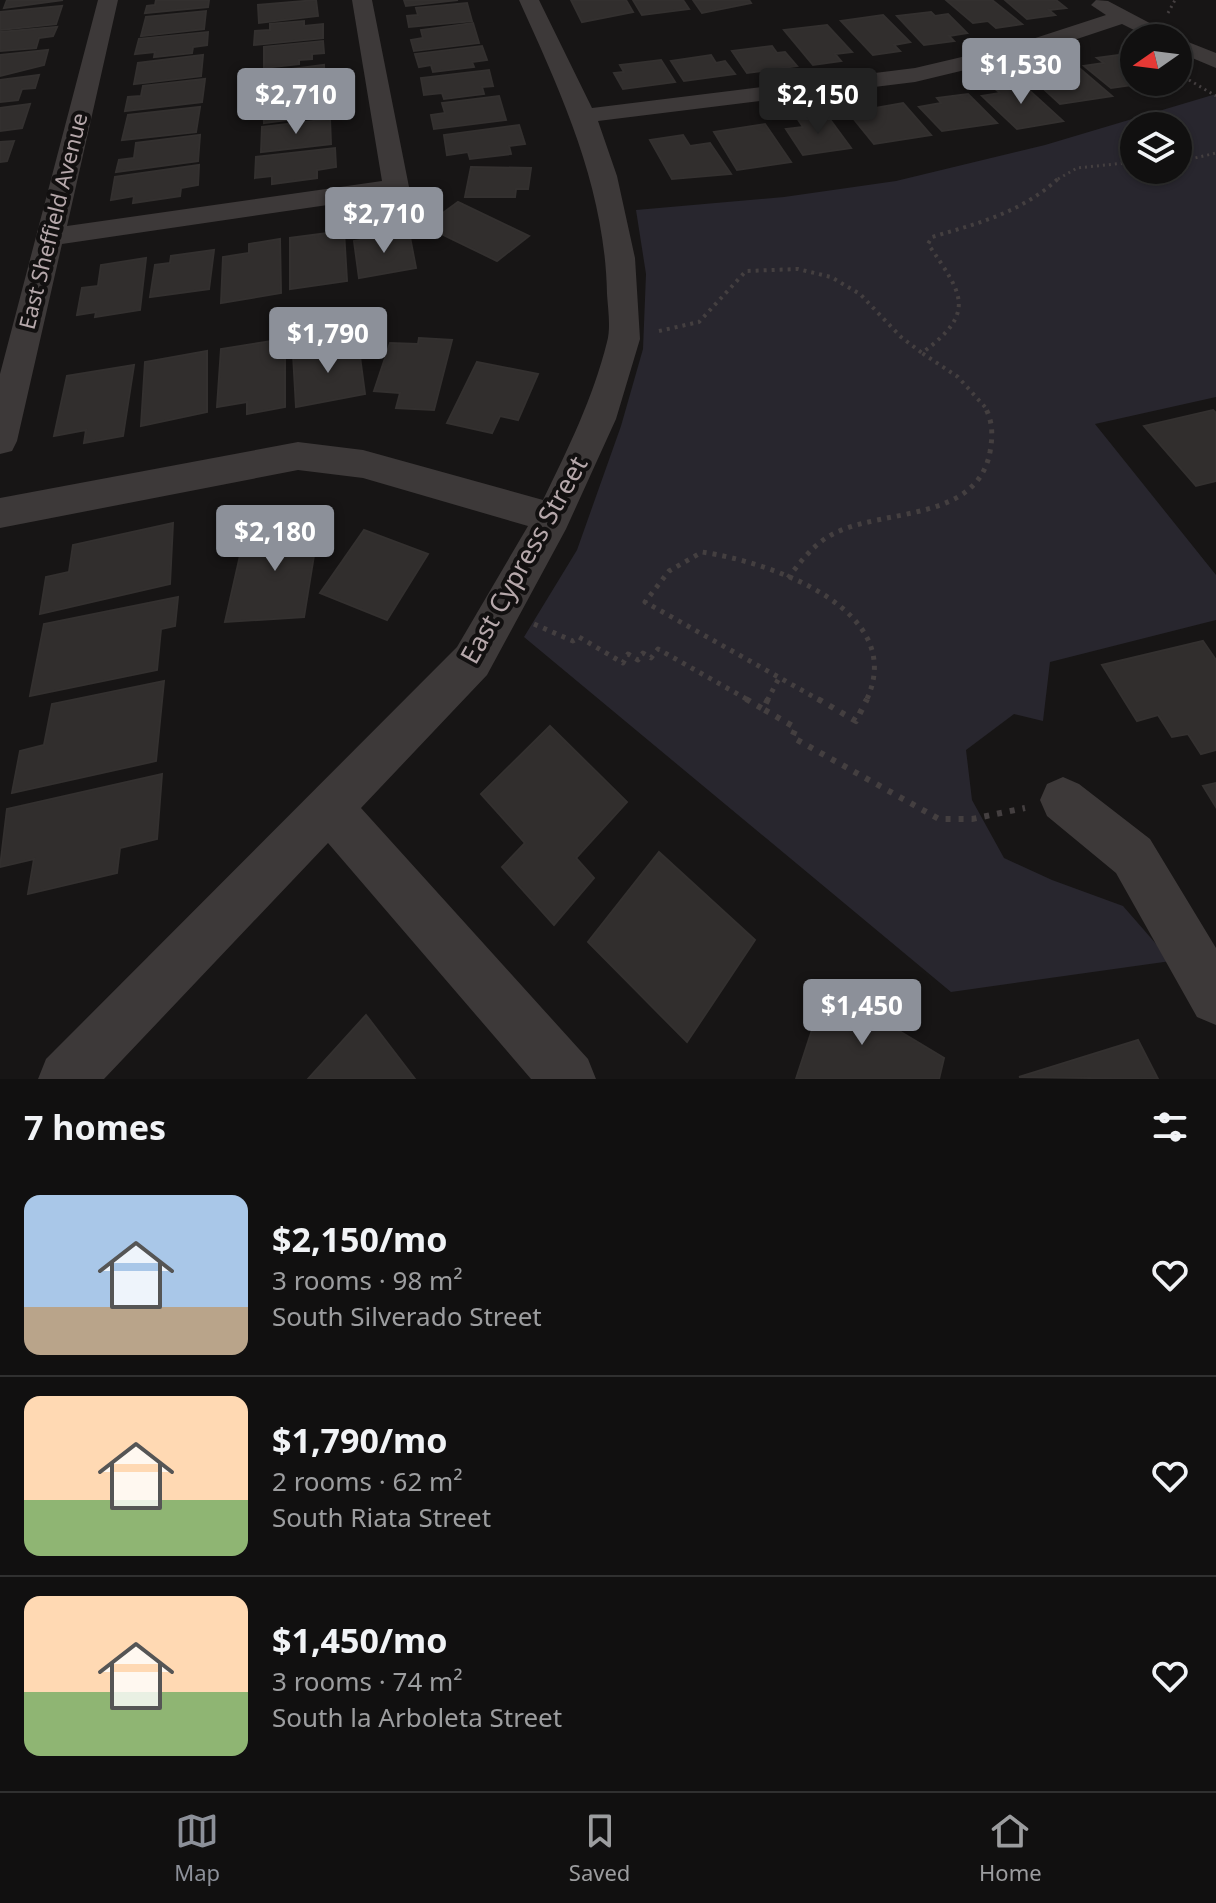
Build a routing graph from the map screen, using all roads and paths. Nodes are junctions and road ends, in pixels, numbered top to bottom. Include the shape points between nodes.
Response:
1 (108, 0) edge
2 (362, 0) edge
3 (529, 0) edge
4 (1092, 0) edge
5 (1122, 17) junction
6 (1137, 24) edge
7 (1192, 50) edge
8 (1216, 61) edge
9 (1192, 82) edge
10 (1216, 96) edge
11 (584, 116) junction
12 (1216, 153) edge
13 (1192, 159) edge
14 (1120, 163) edge
15 (49, 237) junction
16 (623, 329) junction
17 (922, 353) junction
18 (0, 441) edge
19 (0, 513) edge
20 (553, 518) junction
21 (788, 578) junction
22 (503, 607) junction
23 (779, 678) junction
24 (763, 709) junction
25 (1063, 800) joint
26 (330, 809) junction
27 (1216, 998) edge
28 (66, 1079) edge
29 (568, 1079) edge

1 - 15 street, East Sheffield Avenue
2 - 15 street via 396,187
3 - 11 street, East Cypress Street
4 - 5 street
5 - 6 street
5 - 11 street via 1024,49 915,75
7 - 8 street
9 - 10 path
11 - 16 street, East Cypress Street via 604,176 621,258
12 - 13 path
14 - 17 path via 1077,168 1005,215 932,237 928,244 957,291 960,310 955,326
15 - 18 street, East Sheffield Avenue
16 - 17 path via 661,331 699,322 746,271 793,267 854,288 903,342
16 - 20 street, East Cypress Street via 599,419
17 - 21 path via 953,373 986,408 993,453 985,475 950,502 836,532
19 - 20 street via 298,456 363,464
20 - 22 street, East Cypress Street
21 - 23 path via 840,605 859,623 877,673 856,721
21 - 23 path via 729,554 702,552 668,569 645,602
22 - 24 path via 562,639 579,637 623,663 628,654 638,660 643,653 651,658 658,649
22 - 26 street, East Cypress Street via 472,661
23 - 24 path
24 - 25 path via 796,728 792,737 939,819 972,819
25 - 27 street via 1133,856
26 - 28 street, East Cypress Street
26 - 29 street

